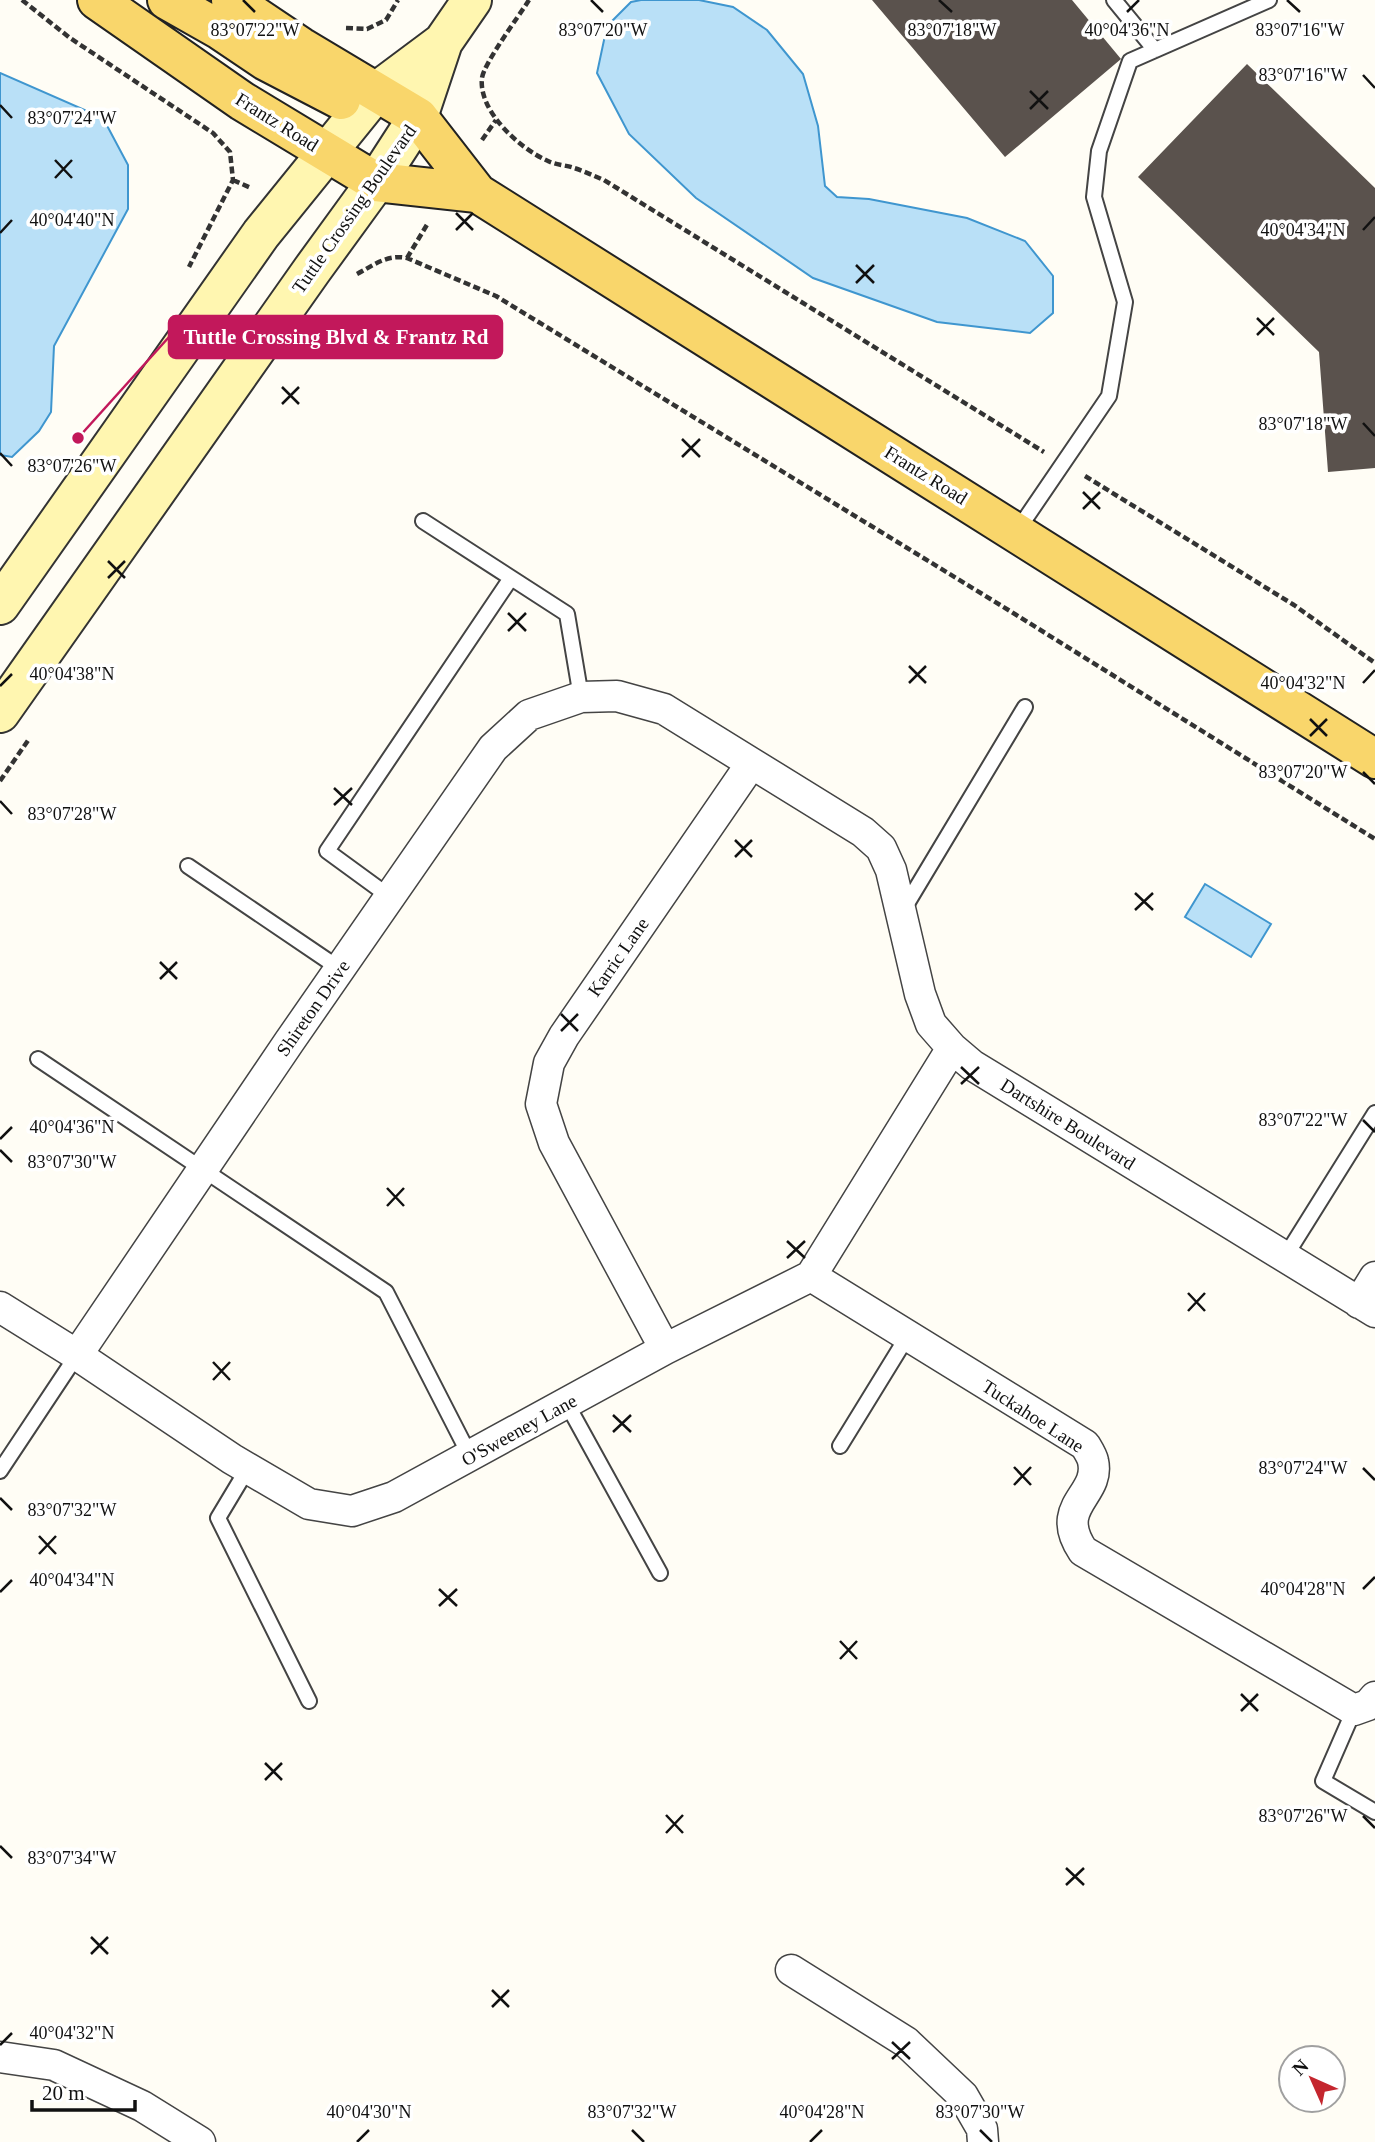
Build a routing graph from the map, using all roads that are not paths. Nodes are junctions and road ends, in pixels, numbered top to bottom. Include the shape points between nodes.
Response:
1 (97, 0) edge
2 (167, 0) edge
3 (231, 0) edge
4 (472, 0) edge
5 (1114, 0) edge
6 (1261, 1) edge
7 (443, 42) junction
8 (1155, 50) junction
9 (368, 101) junction
10 (418, 117) junction
11 (325, 153) junction
12 (376, 183) junction
13 (477, 193) junction
14 (423, 521) dead end
15 (1016, 532) junction
16 (511, 578) junction
17 (1, 602) edge
18 (581, 697) junction
19 (1025, 707) dead end
20 (0, 713) edge
21 (1375, 759) edge
22 (751, 764) junction
23 (188, 866) dead end
24 (390, 897) junction
25 (901, 913) junction
26 (340, 969) junction
27 (952, 1048) junction
28 (38, 1059) dead end
29 (1375, 1114) edge
30 (202, 1169) junction
31 (1285, 1257) junction
32 (811, 1276) junction
33 (1375, 1277) edge
34 (0, 1307) edge
35 (1367, 1307) edge
36 (907, 1337) junction
37 (665, 1349) junction
38 (77, 1355) junction
39 (567, 1404) junction
40 (840, 1446) dead end
41 (470, 1456) junction
42 (248, 1468) junction
43 (0, 1471) edge
44 (660, 1573) dead end
45 (309, 1702) dead end
46 (1365, 1704) edge
47 (1375, 1812) edge
48 (791, 1970) dead end
49 (0, 2057) edge
50 (200, 2142) edge
51 (983, 2142) edge

1 - 11 main road, Frantz Road via 242,102
2 - 9 main road via 267,61
3 - 9 main road via 301,47
4 - 7 main road
5 - 8 lane
6 - 8 lane
7 - 9 main road
7 - 10 main road, Tuttle Crossing Boulevard
8 - 15 lane via 1129,61 1099,151 1094,197 1125,302 1109,396
9 - 10 main road
9 - 11 main road
10 - 12 main road, Tuttle Crossing Boulevard
10 - 13 main road, Frantz Road
11 - 12 main road, Frantz Road
11 - 17 main road via 261,234
12 - 13 main road, Frantz Road
12 - 20 main road, Tuttle Crossing Boulevard
13 - 15 main road, Frantz Road
14 - 16 lane
15 - 21 main road, Frantz Road
16 - 18 lane via 567,614
16 - 24 lane via 327,851
18 - 22 street, Dartshire Boulevard via 617,696 664,709
18 - 24 street, Shireton Drive via 529,715 493,748
19 - 25 lane
22 - 25 street, Dartshire Boulevard via 863,832 881,848
22 - 37 street, Karric Lane via 564,1036 549,1063 541,1104 554,1143
23 - 26 lane
24 - 26 street, Shireton Drive
25 - 27 street, Dartshire Boulevard via 931,1024
26 - 30 street, Shireton Drive
27 - 31 street, Dartshire Boulevard via 972,1065
27 - 32 street
28 - 30 lane
29 - 31 lane
30 - 38 street, Shireton Drive
30 - 41 lane via 386,1292
31 - 35 street, Dartshire Boulevard
32 - 36 street, Tuckahoe Lane
32 - 37 street, O'Sweeney Lane
33 - 35 street
34 - 38 street, O'Sweeney Lane
36 - 40 lane
36 - 46 street, Tuckahoe Lane via 1085,1445 1093,1460 1093,1477 1072,1521 1074,1537 1083,1551
37 - 39 street, O'Sweeney Lane
38 - 42 street, O'Sweeney Lane
38 - 43 lane
39 - 41 street, O'Sweeney Lane
39 - 44 lane
41 - 42 street, O'Sweeney Lane via 394,1497 352,1511 309,1504
42 - 45 lane via 218,1518
46 - 47 lane via 1323,1781
48 - 51 street via 906,2042 963,2095 982,2129
49 - 50 street via 54,2064 142,2106

